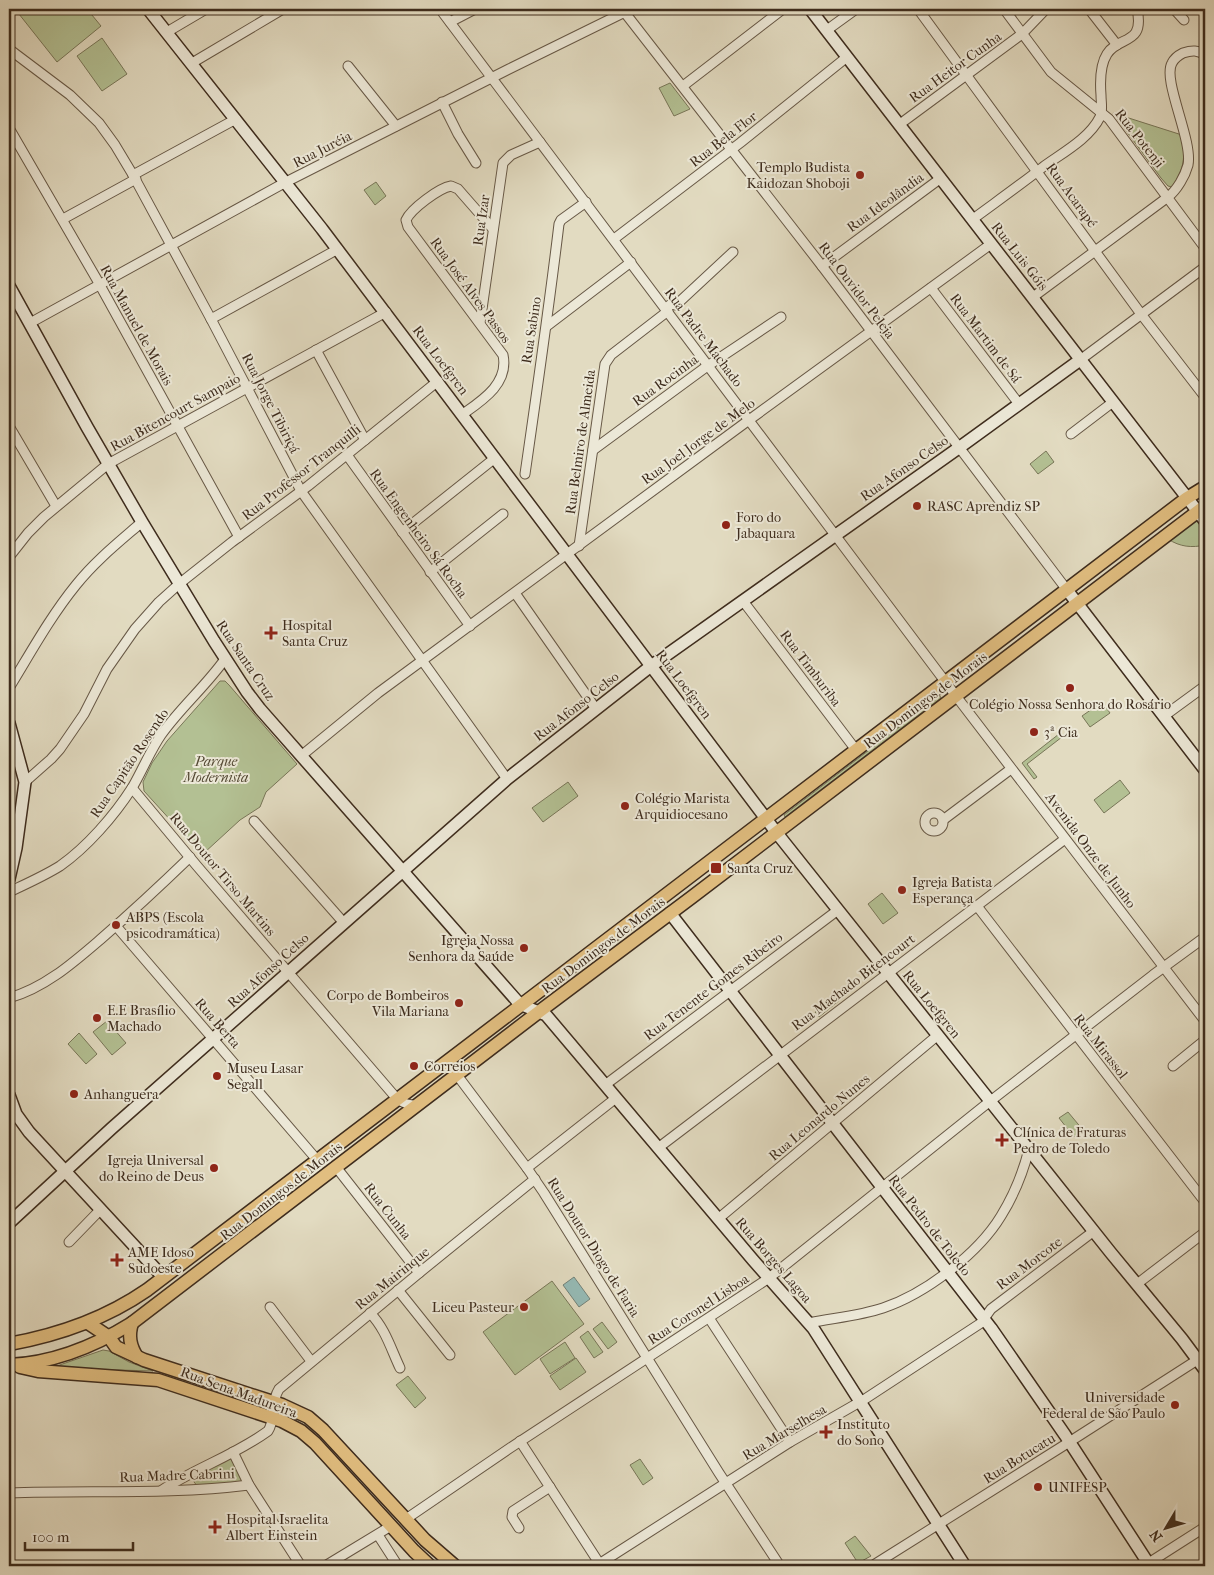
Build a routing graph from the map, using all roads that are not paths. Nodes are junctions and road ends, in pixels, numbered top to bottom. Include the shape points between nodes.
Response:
1 (148, 9) edge
2 (206, 9) edge
3 (283, 9) edge
4 (440, 9) edge
5 (475, 9) edge
6 (783, 9) edge
7 (810, 9) edge
8 (856, 9) edge
9 (918, 9) edge
10 (1004, 9) edge
11 (1046, 9) edge
12 (1089, 9) edge
13 (1137, 9) edge
14 (1174, 9) edge
15 (626, 10) edge
16 (1184, 20) dead end
17 (450, 22) junction
18 (827, 30) junction
19 (167, 32) junction
20 (1022, 34) junction
21 (1117, 45) junction
22 (9, 49) edge
23 (1205, 55) edge
24 (847, 57) junction
25 (192, 63) junction
26 (348, 66) dead end
27 (966, 75) junction
28 (492, 78) junction
29 (683, 86) junction
30 (442, 102) junction
31 (1102, 112) junction
32 (236, 119) junction
33 (900, 124) junction
34 (396, 126) junction
35 (9, 128) edge
36 (540, 142) junction
37 (732, 149) junction
38 (476, 163) dead end
39 (1038, 171) junction
40 (134, 177) junction
41 (941, 178) junction
42 (286, 182) junction
43 (1168, 197) junction
44 (586, 202) junction
45 (63, 219) junction
46 (973, 219) junction
47 (494, 229) junction
48 (614, 239) junction
49 (991, 244) junction
50 (171, 245) junction
51 (1205, 248) edge
52 (338, 249) junction
53 (1095, 251) junction
54 (733, 252) dead end
55 (631, 262) junction
56 (822, 266) junction
57 (1205, 267) edge
58 (100, 285) junction
59 (9, 286) edge
60 (931, 288) junction
61 (1033, 297) junction
62 (667, 310) junction
63 (386, 312) junction
64 (1141, 314) junction
65 (780, 317) dead end
66 (211, 319) junction
67 (30, 323) junction
68 (480, 323) junction
69 (547, 326) junction
70 (871, 331) junction
71 (316, 350) junction
72 (1080, 360) junction
73 (708, 365) junction
74 (438, 381) junction
75 (247, 388) junction
76 (1205, 398) edge
77 (1113, 402) junction
78 (1019, 404) junction
79 (462, 414) junction
80 (749, 420) junction
81 (9, 426) edge
82 (177, 426) junction
83 (1070, 434) dead end
84 (365, 440) junction
85 (960, 447) junction
86 (592, 450) junction
87 (347, 455) junction
88 (497, 460) junction
89 (108, 464) junction
90 (525, 474) dead end
91 (1205, 487) edge
92 (301, 491) junction
93 (1188, 498) junction
94 (56, 506) junction
95 (1203, 513) edge
96 (503, 514) dead end
97 (142, 522) junction
98 (402, 532) junction
99 (835, 535) junction
100 (239, 537) junction
101 (579, 546) junction
102 (568, 554) junction
103 (9, 557) edge
104 (430, 572) junction
105 (179, 584) junction
106 (1067, 590) junction
107 (515, 594) junction
108 (743, 601) junction
109 (1077, 603) junction
110 (470, 626) junction
111 (422, 661) junction
112 (228, 663) junction
113 (651, 666) junction
114 (946, 682) junction
115 (1205, 686) edge
116 (9, 688) edge
117 (956, 696) junction
118 (596, 709) junction
119 (1164, 716) junction
120 (9, 722) edge
121 (856, 750) junction
122 (302, 756) junction
123 (1012, 769) junction
124 (1205, 770) edge
125 (507, 779) junction
126 (25, 782) junction
127 (132, 788) junction
128 (767, 819) junction
129 (943, 820) dead end
130 (254, 821) dead end
131 (776, 832) junction
132 (1065, 839) junction
133 (190, 857) junction
134 (403, 870) junction
135 (9, 879) edge
136 (9, 892) edge
137 (977, 906) junction
138 (838, 910) junction
139 (670, 913) junction
140 (344, 923) junction
141 (116, 926) junction
142 (1205, 937) edge
143 (1164, 967) junction
144 (288, 972) junction
145 (889, 974) junction
146 (730, 990) junction
147 (9, 998) edge
148 (522, 1005) junction
149 (540, 1011) junction
150 (1205, 1021) edge
151 (938, 1035) junction
152 (1076, 1036) junction
153 (213, 1039) junction
154 (1205, 1040) edge
155 (780, 1055) junction
156 (1173, 1066) dead end
157 (457, 1075) junction
158 (605, 1085) junction
159 (9, 1096) edge
160 (616, 1098) junction
161 (398, 1100) junction
162 (990, 1101) junction
163 (417, 1106) junction
164 (833, 1124) junction
165 (658, 1148) junction
166 (1029, 1149) junction
167 (318, 1161) junction
168 (336, 1167) junction
169 (528, 1168) junction
170 (65, 1171) junction
171 (535, 1179) junction
172 (882, 1188) junction
173 (1205, 1202) edge
174 (101, 1210) junction
175 (10, 1218) edge
176 (718, 1219) junction
177 (1094, 1231) junction
178 (1205, 1232) edge
179 (69, 1242) dead end
180 (947, 1271) junction
181 (419, 1273) junction
182 (164, 1277) junction
183 (769, 1278) junction
184 (1137, 1284) junction
185 (398, 1290) junction
186 (160, 1303) junction
187 (270, 1307) dead end
188 (370, 1313) junction
189 (709, 1318) junction
190 (984, 1318) junction
191 (88, 1323) junction
192 (132, 1323) junction
193 (809, 1323) junction
194 (109, 1337) junction
195 (9, 1344) edge
196 (450, 1355) dead end
197 (137, 1357) junction
198 (1202, 1357) edge
199 (647, 1358) junction
200 (311, 1362) junction
201 (10, 1365) edge
202 (400, 1368) dead end
203 (1205, 1370) edge
204 (273, 1402) junction
205 (860, 1402) junction
206 (272, 1419) junction
207 (520, 1441) junction
208 (790, 1442) junction
209 (1069, 1442) junction
210 (232, 1452) junction
211 (191, 1473) junction
212 (726, 1484) junction
213 (249, 1485) junction
214 (550, 1487) junction
215 (162, 1490) junction
216 (197, 1490) junction
217 (9, 1493) edge
218 (406, 1519) junction
219 (938, 1524) junction
220 (391, 1526) junction
221 (1205, 1527) edge
222 (519, 1528) dead end
223 (378, 1535) junction
224 (598, 1565) edge
225 (1148, 1565) edge
226 (301, 1566) edge
227 (325, 1566) edge
228 (398, 1566) edge
229 (430, 1566) edge
230 (455, 1566) edge
231 (780, 1566) edge
232 (872, 1566) edge
233 (965, 1566) edge

1 - 19 street, Rua Loefgren
2 - 19 street
3 - 25 street
4 - 17 street, Rua Padre Machado
5 - 17 street
6 - 29 street
7 - 18 street, Rua Luis Góis
8 - 18 street
9 - 27 street, Rua Acarapé
10 - 20 street, Rua Potenji
11 - 20 street, Rua Heitor Cunha
12 - 21 street
13 - 21 street via 1139,24 1136,32
14 - 16 street
15 - 28 street, Rua Juréia
15 - 29 street, Rua Ouvidor Peleja
17 - 28 street, Rua Padre Machado
18 - 24 street, Rua Luis Góis
19 - 25 street, Rua Loefgren
20 - 27 street, Rua Heitor Cunha
20 - 31 street, Rua Potenji via 1058,78
21 - 31 street via 1108,52 1102,68
22 - 40 street, Rua Jorge Tibiriçá via 88,110
23 - 43 street via 1191,51 1180,54 1172,63 1170,75 1188,149 1188,164 1177,188
24 - 33 street, Rua Luis Góis
24 - 37 street, Rua Bela Flor
25 - 32 street, Rua Loefgren
26 - 34 street
27 - 33 street, Rua Heitor Cunha
27 - 39 street, Rua Acarapé
28 - 30 street, Rua Juréia
28 - 36 street, Rua Padre Machado
29 - 37 street, Rua Ouvidor Peleja
30 - 34 street, Rua Juréia
30 - 38 street
31 - 39 street via 1089,132
31 - 43 street, Rua Potenji
32 - 40 street
32 - 42 street, Rua Loefgren
33 - 41 street, Rua Luis Góis
34 - 42 street, Rua Juréia
35 - 45 street, Rua Manuel de Morais
36 - 44 street, Rua Padre Machado
36 - 47 street, Rua Izar via 510,155 503,163
37 - 48 street, Rua Bela Flor
37 - 56 street, Rua Ouvidor Peleja
39 - 46 street
39 - 53 street, Rua Acarapé
40 - 45 street
40 - 50 street, Rua Jorge Tibiriçá
41 - 46 street, Rua Luis Góis
41 - 56 street, Rua Ideolândia
42 - 50 street, Rua Juréia
42 - 52 street, Rua Loefgren
43 - 51 street, Rua Potenji
43 - 53 street
44 - 48 street, Rua Padre Machado
44 - 69 street, Rua Sabino via 561,220
45 - 58 street, Rua Manuel de Morais
46 - 49 street, Rua Luis Góis
47 - 68 street, Rua Izar
47 - 68 street, Rua José Alves Passos via 458,189 451,186 445,187 406,220
48 - 55 street, Rua Padre Machado
49 - 60 street, Rua Joel Jorge de Melo
49 - 61 street, Rua Luis Góis
50 - 58 street, Rua Juréia
50 - 66 street, Rua Jorge Tibiriçá
52 - 63 street, Rua Loefgren
52 - 66 street
53 - 61 street
53 - 64 street, Rua Acarapé
54 - 62 street, Rua Belmiro de Almeida
55 - 62 street, Rua Padre Machado
55 - 69 street
56 - 70 street, Rua Ouvidor Peleja
57 - 64 street, Rua Afonso Celso
58 - 67 street, Rua Juréia
58 - 82 street, Rua Manuel de Morais
59 - 67 street, Rua Santa Cruz
60 - 70 street, Rua Joel Jorge de Melo
60 - 78 street, Rua Martim de Sá
61 - 72 street, Rua Luis Góis
62 - 73 street, Rua Padre Machado
62 - 86 street, Rua Belmiro de Almeida via 606,360
63 - 71 street, Rua Bitencourt Sampaio
63 - 74 street, Rua Loefgren
64 - 72 street, Rua Afonso Celso
64 - 76 street, Rua Acarapé
65 - 73 street, Rua Rocinha
66 - 75 street, Rua Jorge Tibiriçá
67 - 89 street, Rua Santa Cruz
68 - 79 street, Rua José Alves Passos via 503,355 504,370 490,394
69 - 90 street, Rua Sabino
70 - 80 street, Rua Joel Jorge de Melo
70 - 85 street, Rua Ouvidor Peleja
71 - 75 street, Rua Bitencourt Sampaio
71 - 84 street
72 - 77 street, Rua Luis Góis
72 - 78 street, Rua Afonso Celso
73 - 80 street, Rua Padre Machado
73 - 86 street, Rua Rocinha
74 - 79 street, Rua Loefgren
74 - 84 street, Rua Professor Tranquilli
75 - 82 street, Rua Bitencourt Sampaio
75 - 92 street, Rua Jorge Tibiriçá
77 - 83 street
77 - 93 street, Rua Luis Góis
78 - 85 street, Rua Afonso Celso
79 - 88 street, Rua Loefgren
80 - 99 street, Rua Padre Machado
80 - 101 street, Rua Joel Jorge de Melo
81 - 94 street
82 - 89 street, Rua Bitencourt Sampaio
82 - 100 street, Rua Manuel de Morais
84 - 87 street, Rua Professor Tranquilli
85 - 99 street, Rua Afonso Celso
85 - 106 street, Rua Ouvidor Peleja
86 - 101 street, Rua Belmiro de Almeida
87 - 92 street, Rua Professor Tranquilli
87 - 98 street, Rua Engenheiro Sá Rocha
88 - 98 street
88 - 102 street, Rua Loefgren
89 - 94 street, Rua Bitencourt Sampaio
89 - 97 street, Rua Santa Cruz
91 - 93 main road, Rua Domingos de Morais
92 - 100 street, Rua Professor Tranquilli
92 - 111 street, Rua Jorge Tibiriçá
93 - 95 street, Rua Luis Góis
93 - 106 main road, Rua Domingos de Morais
94 - 103 street, Rua Bitencourt Sampaio
95 - 109 main road, Rua Domingos de Morais
96 - 104 street
97 - 105 street, Rua Santa Cruz
97 - 116 street via 76,584
98 - 104 street, Rua Engenheiro Sá Rocha
99 - 108 street, Rua Afonso Celso
99 - 114 street, Rua Padre Machado
100 - 105 street, Rua Professor Tranquilli
101 - 102 street, Rua Joel Jorge de Melo
102 - 107 street, Rua Joel Jorge de Melo
102 - 113 street, Rua Loefgren
104 - 110 street, Rua Engenheiro Sá Rocha
105 - 112 street, Rua Santa Cruz
105 - 126 street, Rua Professor Tranquilli via 135,629 107,669 84,714 60,749
106 - 109 street
106 - 114 main road, Rua Domingos de Morais
107 - 110 street, Rua Joel Jorge de Melo
107 - 118 street
108 - 113 street, Rua Afonso Celso
108 - 121 street, Rua Timburiba
109 - 117 main road, Rua Domingos de Morais
109 - 119 street
110 - 111 street, Rua Joel Jorge de Melo
111 - 122 street, Rua Joel Jorge de Melo
111 - 125 street, Rua Jorge Tibiriçá
112 - 122 street, Rua Santa Cruz via 260,710
112 - 127 street, Rua Capitão Rosendo via 163,732
113 - 118 street, Rua Afonso Celso
113 - 128 street, Rua Loefgren
114 - 117 street, Rua Padre Machado
114 - 121 main road, Rua Domingos de Morais
115 - 119 street
117 - 123 street, Avenida Onze de Junho
117 - 131 main road, Rua Domingos de Morais
118 - 125 street, Rua Afonso Celso
119 - 124 street
120 - 126 street
121 - 128 main road, Rua Domingos de Morais
122 - 134 street, Rua Santa Cruz
123 - 129 street
123 - 132 street, Avenida Onze de Junho
125 - 134 street, Rua Afonso Celso
126 - 135 street
127 - 133 street, Rua Doutor Tirso Martins
127 - 136 street, Rua Capitão Rosendo via 106,822 72,856
128 - 131 street, Rua Loefgren
128 - 148 main road, Rua Domingos de Morais
130 - 140 street
131 - 138 street, Rua Loefgren
131 - 139 main road, Rua Domingos de Morais
132 - 137 street, Rua Machado Bitencourt
132 - 143 street, Avenida Onze de Junho
133 - 141 street
133 - 144 street, Rua Doutor Tirso Martins
134 - 140 street, Rua Afonso Celso
134 - 148 street, Rua Santa Cruz
137 - 145 street, Rua Machado Bitencourt
137 - 152 street, Rua Mirassol
138 - 145 street, Rua Loefgren
138 - 146 street, Rua Tenente Gomes Ribeiro
139 - 146 street, Rua Pedro de Toledo
139 - 149 main road, Rua Domingos de Morais
140 - 144 street, Rua Afonso Celso
141 - 147 street via 56,975 25,993
141 - 153 street, Rua Berta
142 - 143 street, Rua Coronel Lisboa
143 - 150 street, Avenida Onze de Junho
143 - 152 street, Rua Coronel Lisboa
144 - 153 street, Rua Afonso Celso
144 - 161 street, Rua Doutor Tirso Martins
145 - 151 street, Rua Loefgren
145 - 155 street, Rua Machado Bitencourt
146 - 155 street, Rua Pedro de Toledo
146 - 158 street, Rua Tenente Gomes Ribeiro
148 - 149 street, Rua Borges Lagoa
148 - 161 main road, Rua Domingos de Morais
149 - 157 main road, Rua Domingos de Morais
149 - 158 street, Rua Borges Lagoa
151 - 162 street, Rua Loefgren
151 - 164 street, Rua Leonardo Nunes
152 - 162 street, Rua Coronel Lisboa
152 - 173 street, Rua Mirassol
153 - 167 street, Rua Berta
153 - 170 street, Rua Afonso Celso
154 - 156 street
155 - 164 street, Rua Pedro de Toledo
155 - 165 street, Rua Machado Bitencourt
157 - 163 main road, Rua Domingos de Morais
157 - 169 street, Rua Doutor Diogo de Faria
158 - 160 street, Rua Borges Lagoa
159 - 170 street via 19,1120
160 - 165 street, Rua Borges Lagoa
160 - 169 street
161 - 163 street
161 - 167 main road, Rua Domingos de Morais
162 - 166 street, Rua Loefgren
162 - 172 street, Rua Coronel Lisboa
163 - 168 main road, Rua Domingos de Morais
164 - 172 street, Rua Pedro de Toledo
164 - 176 street, Rua Leonardo Nunes
165 - 176 street, Rua Borges Lagoa
166 - 177 street, Rua Loefgren
166 - 180 street via 1018,1184 1001,1217 980,1243
167 - 182 main road, Rua Domingos de Morais
168 - 181 street, Rua Cunha
168 - 186 main road, Rua Domingos de Morais
169 - 171 street, Rua Doutor Diogo de Faria
170 - 174 street
170 - 175 street, Rua Afonso Celso
171 - 181 street, Rua Mairinque
171 - 199 street, Rua Doutor Diogo de Faria
172 - 180 street, Rua Pedro de Toledo
172 - 183 street, Rua Coronel Lisboa
174 - 179 street
174 - 182 street
176 - 183 street, Rua Borges Lagoa
177 - 184 street, Rua Loefgren
177 - 190 street, Rua Morcote via 991,1309
178 - 184 street
180 - 190 street, Rua Pedro de Toledo
180 - 193 street via 895,1303
181 - 185 street, Rua Mairinque
182 - 186 main road
182 - 191 main road, Rua Domingos de Morais via 136,1298
183 - 189 street, Rua Coronel Lisboa
183 - 193 street, Rua Borges Lagoa
184 - 198 street, Rua Loefgren
185 - 188 street, Rua Mairinque
185 - 196 street
186 - 192 main road, Rua Domingos de Morais
187 - 200 street
188 - 200 street, Rua Mairinque
188 - 202 street via 384,1330
189 - 199 street, Rua Coronel Lisboa
189 - 208 street
190 - 205 street, Rua Marselhesa
190 - 209 street, Rua Pedro de Toledo
191 - 194 main road, Rua Sena Madureira
191 - 195 main road, Rua Domingos de Morais
192 - 194 main road, Rua Domingos de Morais
192 - 197 main road via 129,1336
193 - 205 street, Rua Borges Lagoa
194 - 197 main road, Rua Sena Madureira via 116,1347
194 - 201 main road, Rua Domingos de Morais via 57,1356
197 - 204 main road, Rua Sena Madureira
198 - 203 street, Rua Loefgren
198 - 209 street, Rua Botucatu
199 - 207 street, Rua Coronel Lisboa
199 - 212 street, Rua Doutor Diogo de Faria
200 - 204 street, Rua Mairinque via 278,1388
201 - 206 main road, Rua Sena Madureira via 38,1371 158,1380
204 - 206 street
204 - 218 main road, Rua Sena Madureira via 316,1424
205 - 208 street, Rua Marselhesa
205 - 219 street, Rua Borges Lagoa
206 - 210 street via 268,1431
206 - 220 main road, Rua Sena Madureira via 306,1435
207 - 214 street
207 - 218 street, Rua Coronel Lisboa
208 - 212 street, Rua Marselhesa
209 - 219 street, Rua Botucatu
209 - 225 street, Rua Pedro de Toledo
210 - 211 street
210 - 213 street
211 - 215 street
211 - 216 street via 192,1485
212 - 224 street, Rua Marselhesa
212 - 231 street, Rua Doutor Diogo de Faria
213 - 216 street, Rua Madre Cabrini
213 - 226 street, Rua Madre Cabrini
214 - 222 street via 512,1511
214 - 224 street
215 - 216 street, Rua Madre Cabrini
215 - 217 street, Rua Madre Cabrini
218 - 230 main road, Rua Sena Madureira
219 - 232 street, Rua Botucatu
219 - 233 street, Rua Borges Lagoa
220 - 223 street
220 - 229 main road, Rua Sena Madureira
221 - 225 street
223 - 227 street
223 - 228 street

